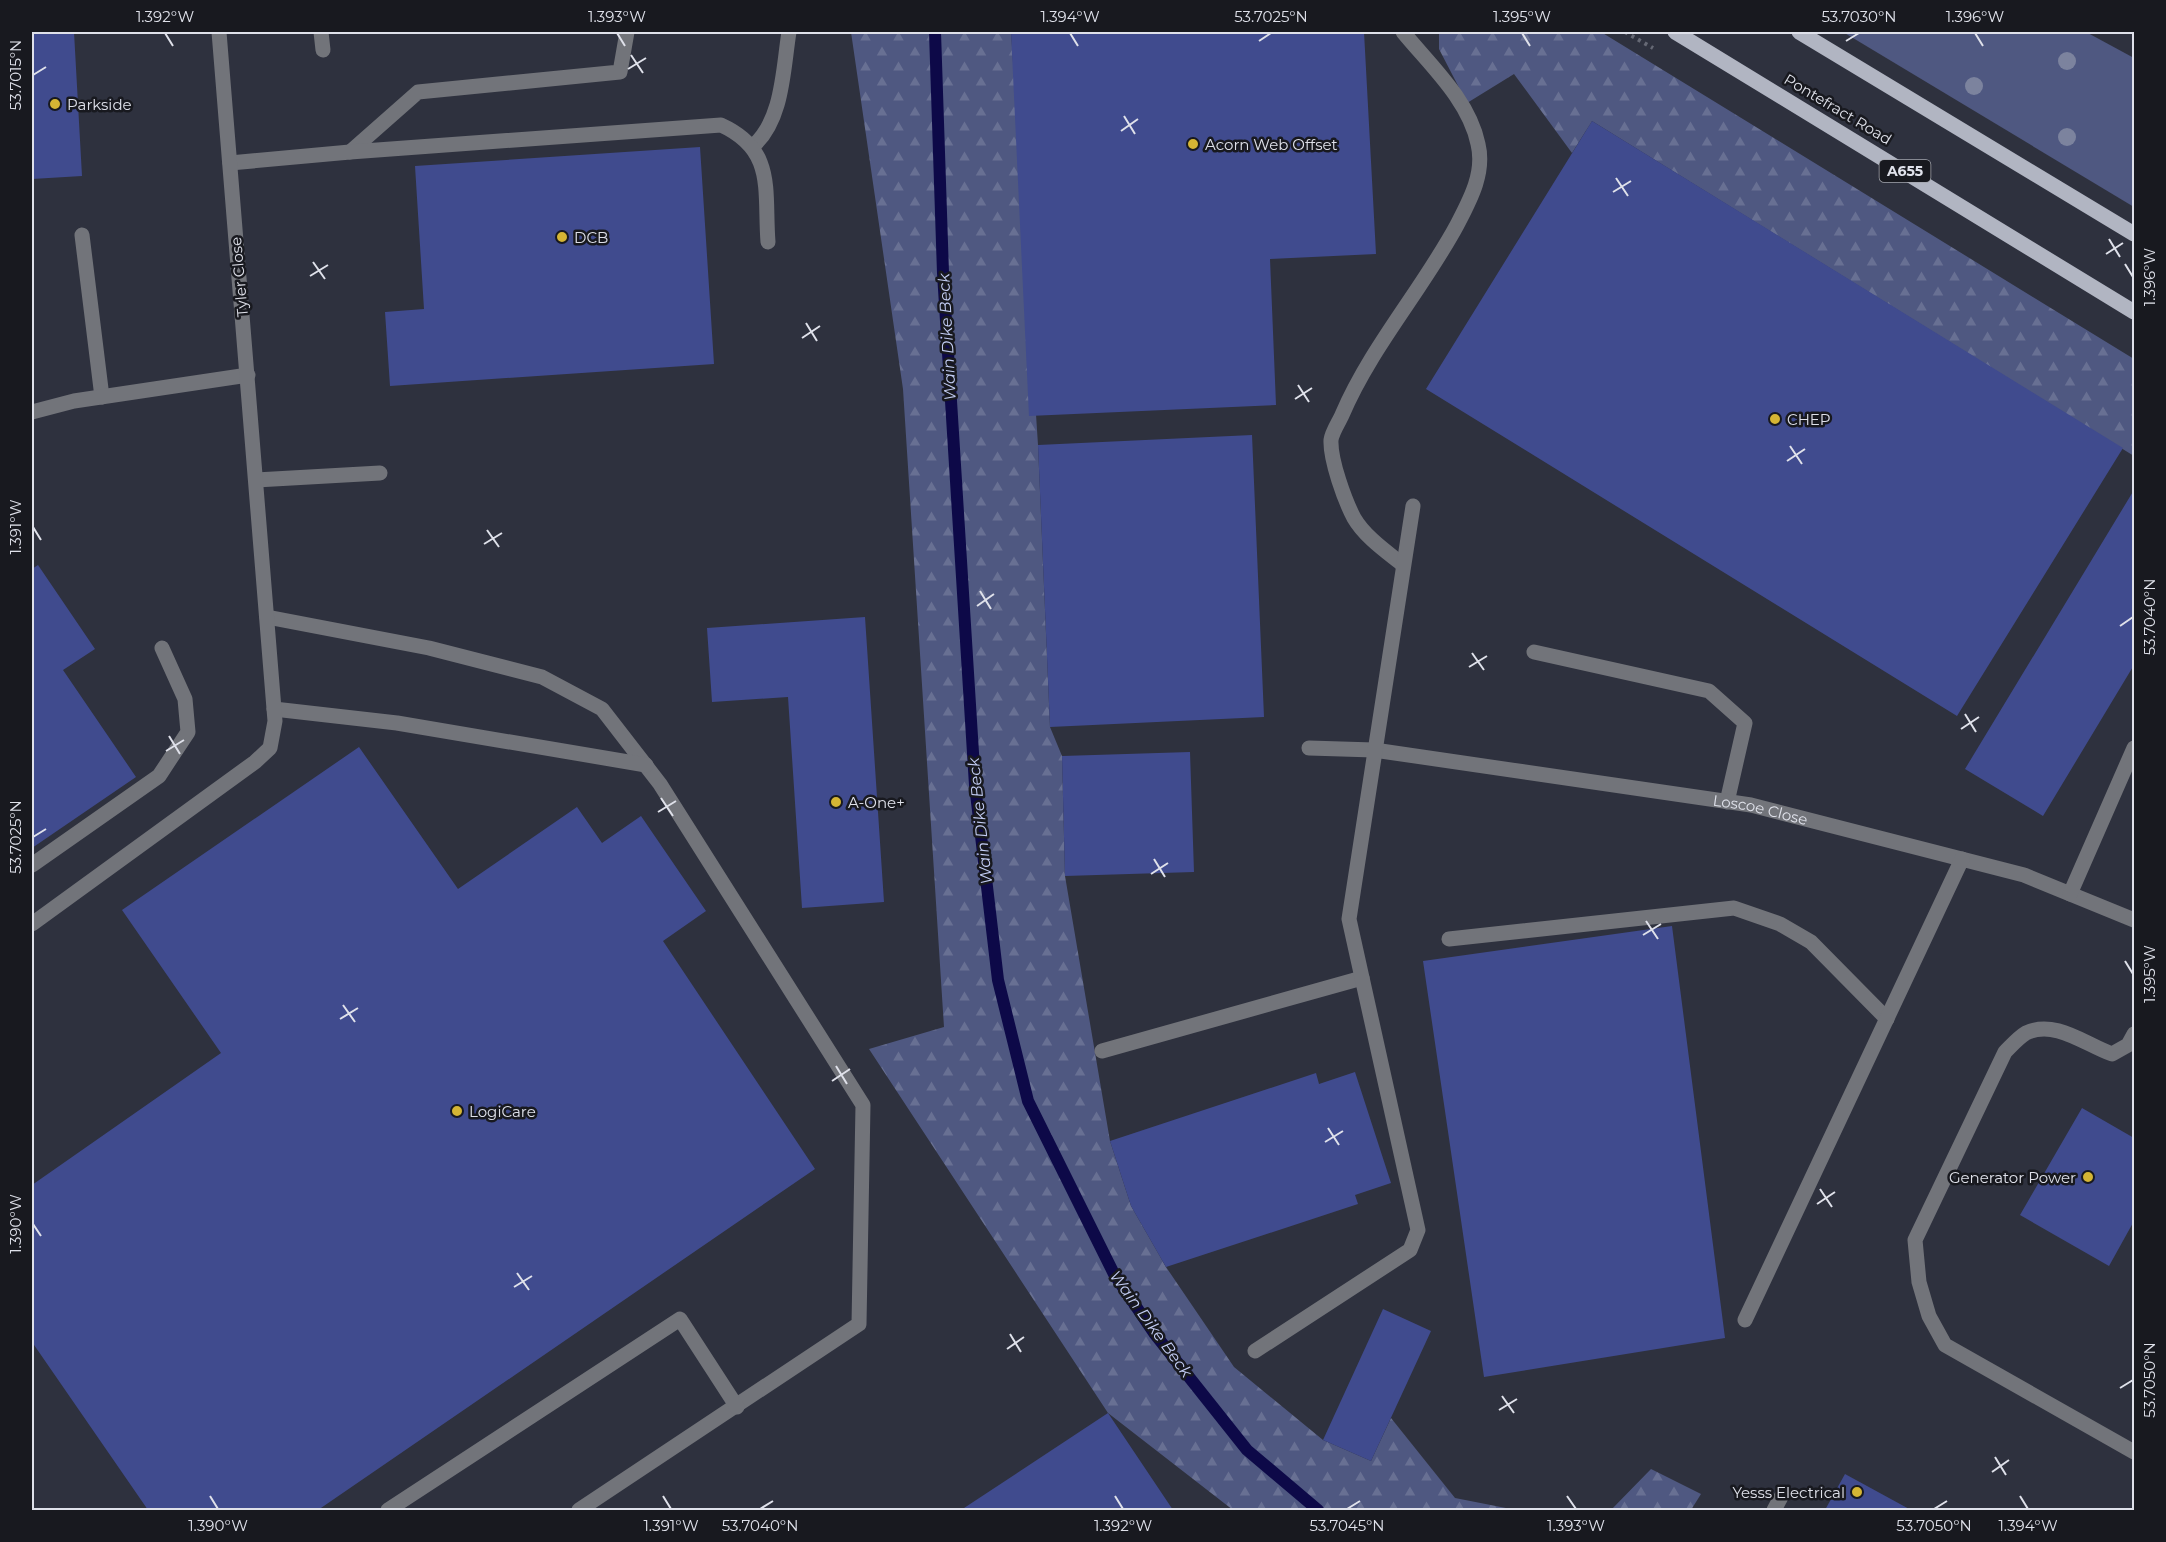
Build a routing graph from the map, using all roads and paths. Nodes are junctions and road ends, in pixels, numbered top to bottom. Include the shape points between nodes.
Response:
1 (219, 32) edge
2 (321, 32) edge
3 (627, 32) edge
4 (789, 32) edge
5 (1403, 32) edge
6 (1675, 32) edge
7 (1799, 32) edge
8 (323, 50) dead end
9 (753, 146) junction
10 (350, 152) junction
11 (230, 163) junction
12 (2134, 234) edge
13 (82, 235) dead end
14 (768, 242) dead end
15 (2134, 312) edge
16 (248, 375) junction
17 (102, 397) junction
18 (32, 412) edge
19 (380, 473) dead end
20 (256, 480) junction
21 (1413, 506) dead end
22 (1403, 565) junction
23 (267, 617) junction
24 (162, 648) dead end
25 (1534, 652) dead end
26 (274, 709) junction
27 (1309, 748) dead end
28 (2134, 748) edge
29 (1374, 750) junction
30 (646, 765) junction
31 (1727, 802) junction
32 (1962, 859) junction
33 (32, 865) edge
34 (2070, 894) junction
35 (2134, 920) edge
36 (32, 924) edge
37 (1449, 939) dead end
38 (1362, 978) junction
39 (1887, 1019) junction
40 (2134, 1034) edge
41 (1102, 1051) dead end
42 (1744, 1320) dead end
43 (1255, 1351) dead end
44 (738, 1407) junction
45 (2134, 1452) edge
46 (388, 1510) edge
47 (579, 1510) edge

1 - 11 street, Tyler Close
2 - 8 street
3 - 10 street via 620,72 418,92
4 - 9 street via 776,111 764,136
5 - 22 street via 1458,98 1479,145 1478,178 1468,204 1437,262 1353,388 1331,440 1337,472 1355,520
6 - 15 main road, Pontefract Road / A655
7 - 12 main road
9 - 10 street via 739,133 721,125
9 - 14 street via 762,161
10 - 11 street
11 - 16 street, Tyler Close
13 - 17 street
16 - 17 street
16 - 20 street, Tyler Close
17 - 18 street
19 - 20 street
20 - 23 street, Tyler Close
21 - 22 street
22 - 29 street
23 - 26 street, Tyler Close
23 - 30 street via 429,648 542,677 602,709
24 - 33 street via 185,699 188,732 159,776
25 - 31 street via 1709,691 1745,723
26 - 30 street via 397,723
26 - 36 street, Tyler Close via 270,748 255,762
27 - 29 street, Loscoe Close
28 - 34 street
29 - 31 street, Loscoe Close
29 - 38 street via 1349,918
30 - 44 street via 863,1105 859,1324
31 - 32 street, Loscoe Close
32 - 34 street, Loscoe Close via 2024,875
32 - 39 street
34 - 35 street, Loscoe Close
37 - 39 street via 1734,908 1780,924 1810,942
38 - 41 street
38 - 43 street via 1418,1230 1410,1250
39 - 42 street
40 - 45 street via 2128,1045 2112,1054 2050,1028 2026,1033 2005,1052 1915,1240 1919,1282 1946,1346
44 - 46 street via 680,1319
44 - 47 street

